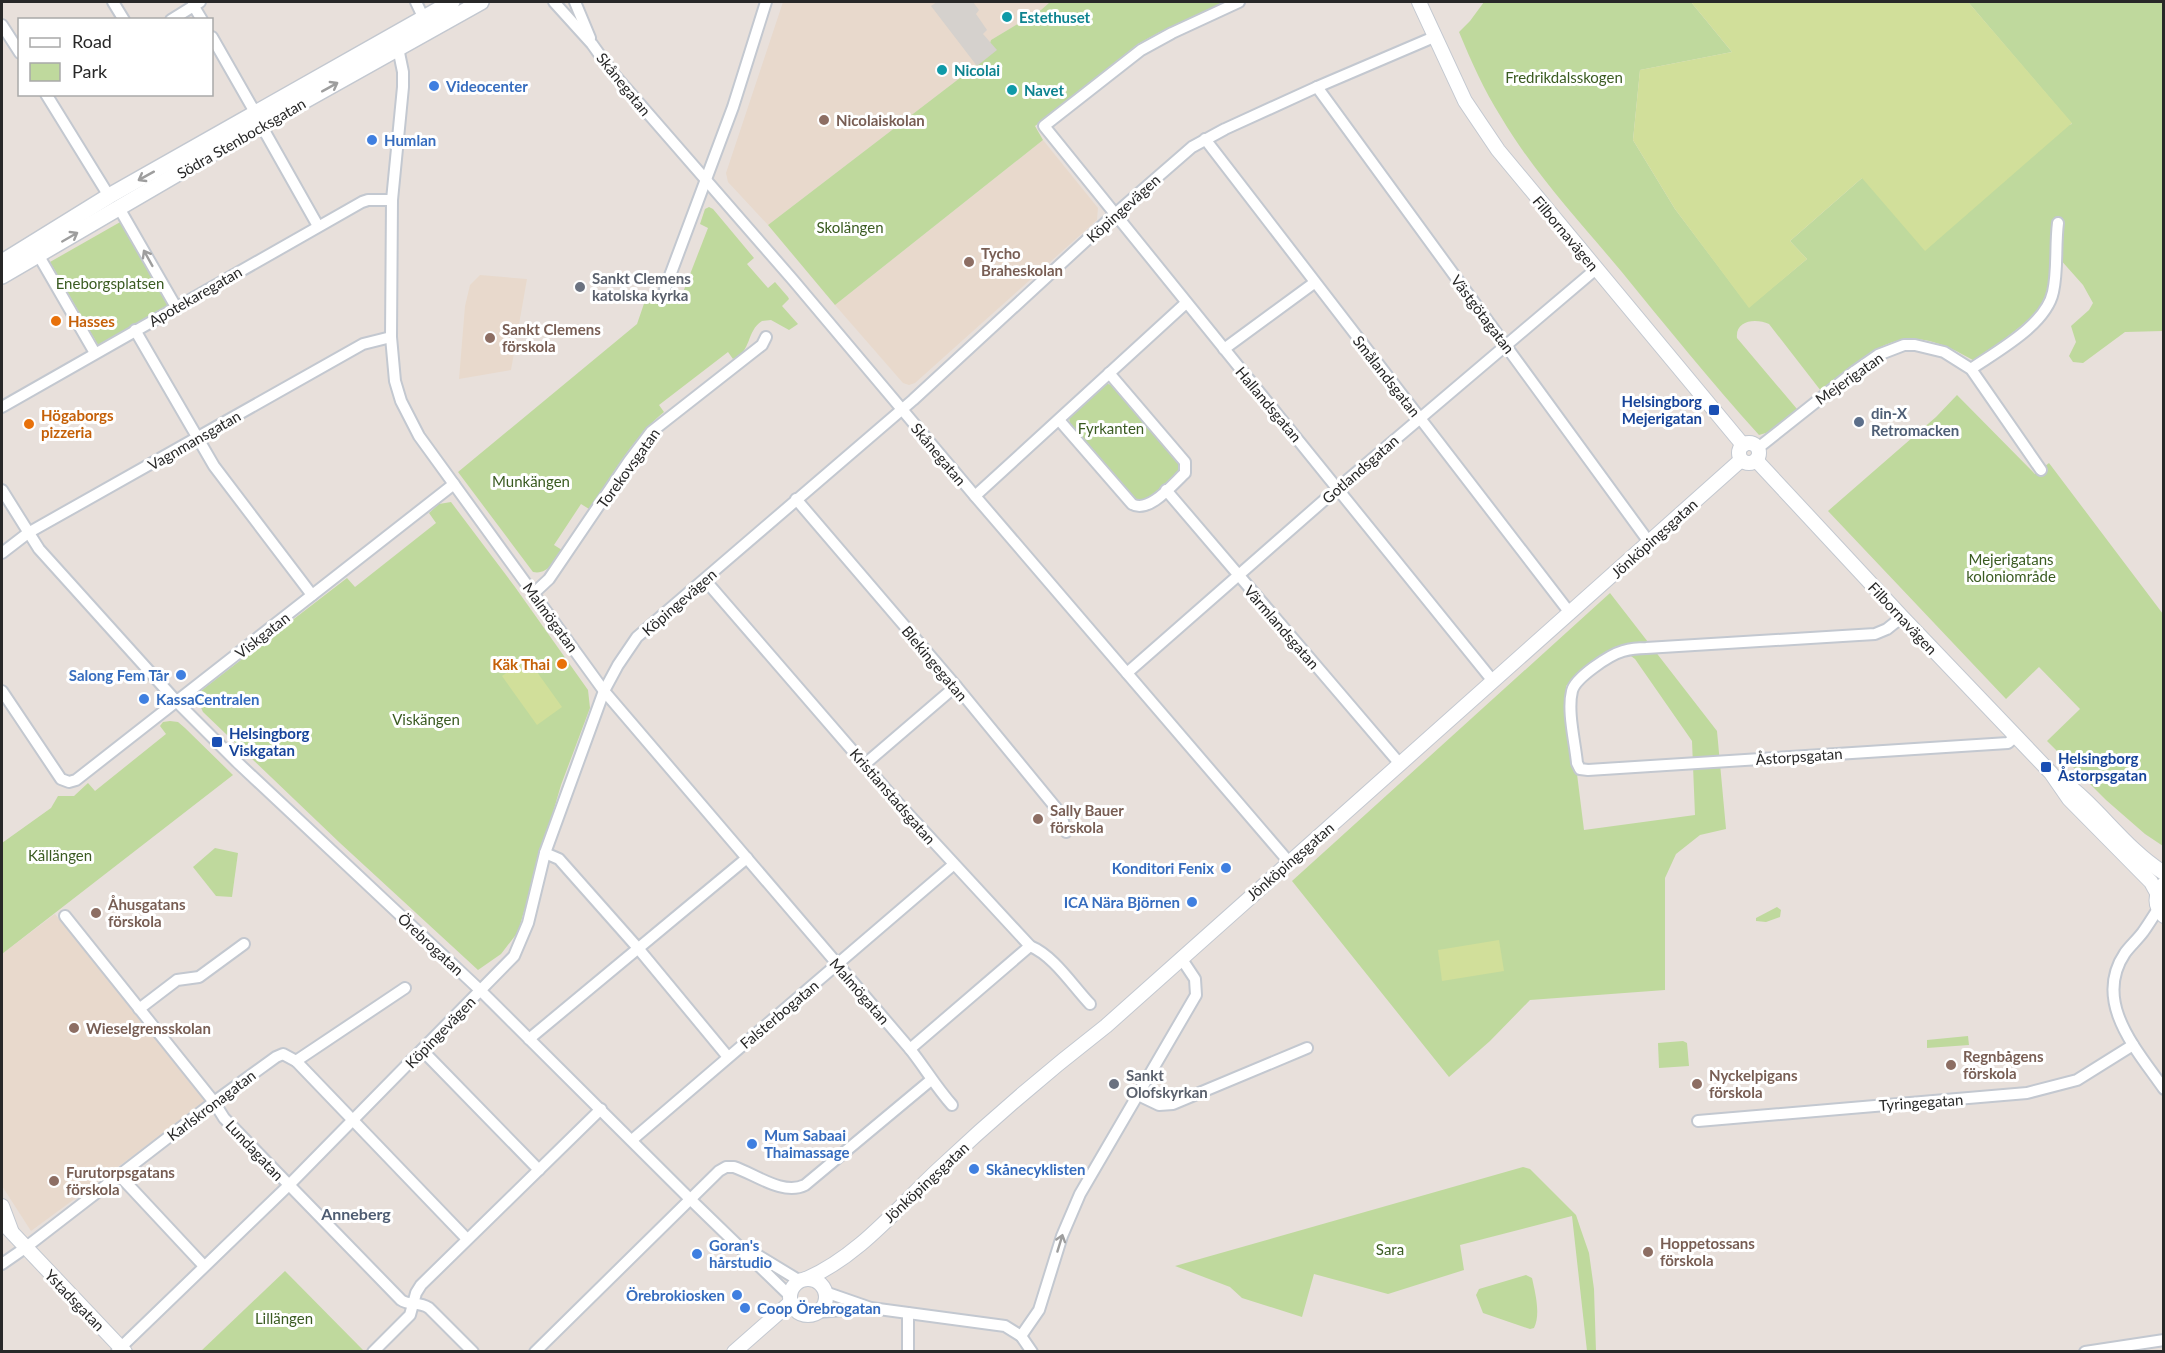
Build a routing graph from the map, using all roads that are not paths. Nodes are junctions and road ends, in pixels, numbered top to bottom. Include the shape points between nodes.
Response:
1 (113, 2) edge
2 (416, 2) edge
3 (452, 2) edge
4 (481, 2) edge
5 (554, 2) edge
6 (575, 2) edge
7 (766, 2) edge
8 (1239, 2) edge
9 (1419, 2) edge
10 (196, 3) edge
11 (123, 18) edge
12 (174, 18) edge
13 (201, 18) edge
14 (427, 24) junction
15 (2, 25) edge
16 (1434, 36) junction
17 (213, 39) edge
18 (396, 42) junction
19 (592, 44) junction
20 (18, 50) edge
21 (1317, 87) junction
22 (50, 96) edge
23 (259, 120) junction
24 (1205, 139) junction
25 (706, 180) junction
26 (109, 196) junction
27 (392, 200) junction
28 (120, 208) junction
29 (1115, 214) junction
30 (2058, 223) dead end
31 (318, 226) junction
32 (35, 249) junction
33 (2, 264) edge
34 (1596, 268) junction
35 (1314, 283) junction
36 (665, 290) dead end
37 (1186, 303) junction
38 (176, 307) junction
39 (135, 330) junction
40 (766, 337) dead end
41 (391, 338) junction
42 (1506, 345) junction
43 (1224, 349) junction
44 (95, 353) junction
45 (1971, 369) junction
46 (1109, 373) junction
47 (2, 407) edge
48 (902, 410) junction
49 (1420, 417) junction
50 (1059, 420) junction
51 (196, 437) junction
52 (1743, 445) junction
53 (1757, 454) junction
54 (1741, 460) junction
55 (2041, 470) dead end
56 (454, 484) junction
57 (1338, 488) junction
58 (2, 490) edge
59 (1166, 490) junction
60 (975, 496) junction
61 (796, 499) junction
62 (28, 533) junction
63 (1649, 542) junction
64 (2, 553) edge
65 (1238, 575) junction
66 (705, 580) junction
67 (534, 593) junction
68 (312, 595) junction
69 (1570, 613) junction
70 (1902, 618) junction
71 (1127, 673) junction
72 (1493, 681) junction
73 (956, 686) junction
74 (2, 691) edge
75 (604, 691) junction
76 (177, 702) junction
77 (11, 707) junction
78 (2, 714) edge
79 (2015, 737) junction
80 (865, 764) junction
81 (1400, 764) junction
82 (2051, 773) junction
83 (1066, 832) dead end
84 (545, 853) junction
85 (747, 858) junction
86 (1290, 862) junction
87 (953, 865) junction
88 (2163, 873) edge
89 (2160, 889) edge
90 (65, 916) dead end
91 (2162, 916) edge
92 (244, 944) dead end
93 (1030, 946) junction
94 (637, 947) junction
95 (1181, 958) junction
96 (837, 965) junction
97 (405, 988) dead end
98 (480, 990) junction
99 (1090, 1004) dead end
100 (140, 1009) junction
101 (529, 1039) junction
102 (2133, 1045) junction
103 (1307, 1048) dead end
104 (910, 1049) junction
105 (422, 1050) junction
106 (728, 1057) junction
107 (296, 1061) junction
108 (931, 1080) junction
109 (2163, 1089) edge
110 (1138, 1095) junction
111 (214, 1102) junction
112 (952, 1105) dead end
113 (601, 1108) junction
114 (1698, 1120) dead end
115 (353, 1121) junction
116 (632, 1140) junction
117 (539, 1170) junction
118 (119, 1175) junction
119 (288, 1186) junction
120 (689, 1198) junction
121 (2, 1206) edge
122 (2, 1222) edge
123 (12, 1232) junction
124 (467, 1239) junction
125 (734, 1240) junction
126 (25, 1248) junction
127 (839, 1261) junction
128 (2, 1264) edge
129 (204, 1266) junction
130 (803, 1280) junction
131 (824, 1289) junction
132 (791, 1299) junction
133 (414, 1302) junction
134 (871, 1308) junction
135 (819, 1312) junction
136 (908, 1313) junction
137 (802, 1314) junction
138 (772, 1319) junction
139 (1022, 1336) junction
140 (2163, 1340) edge
141 (121, 1350) edge
142 (373, 1352) edge
143 (473, 1352) edge
144 (535, 1352) edge
145 (734, 1352) edge
146 (909, 1352) edge
147 (1032, 1352) edge
148 (2085, 1352) edge

1 - 11 street
2 - 14 street
3 - 14 main road, Södra Stenbocksgatan
4 - 14 main road, Södra Stenbocksgatan
5 - 19 street, Skånegatan
6 - 19 street, Skånegatan
7 - 25 street
8 - 29 street, Hallandsgatan via 1141,50 1044,126
9 - 16 street, Filbornavägen
10 - 12 street
10 - 13 street
14 - 18 main road, Södra Stenbocksgatan
15 - 20 street
16 - 21 street, Köpingevägen
16 - 34 street, Filbornavägen via 1479,123
17 - 23 street
18 - 23 main road, Södra Stenbocksgatan
18 - 27 street, Malmögatan via 403,87
19 - 25 street, Skånegatan
21 - 24 street, Köpingevägen
21 - 42 street, Västgötagatan
22 - 26 street
23 -> 26 main road, Södra Stenbocksgatan
23 - 28 main road, Södra Stenbocksgatan
23 - 31 street
24 - 29 street, Köpingevägen
24 - 35 street, Smålandsgatan
25 - 36 street
25 - 48 street, Skånegatan
26 - 32 main road, Södra Stenbocksgatan
27 - 31 street, Apotekaregatan via 362,202
27 - 41 street, Malmögatan
32 -> 28 main road, Södra Stenbocksgatan
38 -> 28 street
29 - 37 street, Hallandsgatan
29 - 48 street, Köpingevägen
30 - 45 street via 2054,289 2047,307 2023,332
31 - 38 street, Apotekaregatan
32 - 33 main road, Södra Stenbocksgatan
32 - 44 street
34 - 42 street, Gotlandsgatan
34 - 52 street, Filbornavägen
35 - 43 street
35 - 49 street, Smålandsgatan
37 - 43 street, Hallandsgatan
37 - 46 street
38 - 39 street, Apotekaregatan
39 - 44 street, Apotekaregatan
39 - 51 street
40 - 67 street, Torekovsgatan via 762,345 651,432 549,579
41 - 51 street, Vagnmansgatan via 363,344
41 - 56 street, Malmögatan via 401,401 419,436
42 - 49 street, Gotlandsgatan
42 - 63 street, Västgötagatan
43 - 57 street, Hallandsgatan
44 - 47 street, Apotekaregatan
45 - 53 street, Mejerigatan via 1936,349 1908,345 1893,349 1855,371
45 - 55 street, Mejerigatan
46 - 50 street
46 - 59 street via 1185,462 1185,473
48 - 60 street, Skånegatan
48 - 61 street, Köpingevägen
49 - 57 street, Gotlandsgatan
49 - 69 street, Smålandsgatan
50 - 59 street via 1132,504 1147,506
50 - 60 street
51 - 62 street, Vagnmansgatan
51 - 68 street via 215,468
52 - 53 street via 1751,443
52 - 54 street via 1739,452
53 - 54 street via 1749,464
53 - 70 street, Filbornavägen
54 - 63 street, Jönköpingsgatan
56 - 67 street, Malmögatan
56 - 68 street, Viskgatan
57 - 65 street, Gotlandsgatan
57 - 72 street, Hallandsgatan
58 - 62 street, Örebrogatan
59 - 65 street, Värmlandsgatan
60 - 71 street, Skånegatan
61 - 66 street, Köpingevägen
61 - 73 street, Blekingegatan
62 - 64 street, Vagnmansgatan
62 - 76 street, Örebrogatan
63 - 69 street, Jönköpingsgatan
65 - 71 street, Gotlandsgatan
65 - 81 street, Värmlandsgatan
66 - 75 street, Köpingevägen via 637,637
66 - 80 street, Kristianstadsgatan
67 - 75 street, Malmögatan
68 - 76 street, Viskgatan
69 - 72 street, Jönköpingsgatan
70 - 79 street, Filbornavägen
70 - 79 street, Åstorpsgatan via 1875,634 1621,652 1575,682 1572,689 1577,763 1580,769 2008,743
71 - 86 street, Skånegatan
72 - 81 street, Jönköpingsgatan
73 - 80 street
73 - 83 street, Blekingegatan via 1061,814
74 - 77 street
75 - 84 street, Köpingevägen
75 - 85 street, Malmögatan
76 - 77 street, Viskgatan via 69,782 61,779
76 - 98 street, Örebrogatan
77 - 78 street
79 - 82 street, Filbornavägen
80 - 87 street, Kristianstadsgatan
81 - 86 street, Jönköpingsgatan
82 - 88 street, Filbornavägen via 2076,791
82 - 89 street, Filbornavägen via 2069,799
84 - 94 street via 560,859
84 - 98 street, Köpingevägen via 518,949
85 - 94 street
85 - 96 street, Malmögatan
86 - 95 street, Jönköpingsgatan
87 - 93 street, Kristianstadsgatan
87 - 96 street, Falsterbogatan
89 - 91 street
90 - 100 street, Lundagatan
91 - 102 street via 2142,934 2118,967 2114,989 2117,1015
92 - 100 street via 199,977 177,980
93 - 99 street, Kristianstadsgatan via 1040,950
93 - 104 street
94 - 101 street
94 - 106 street
95 - 110 street via 1195,978 1196,995
95 - 127 street, Jönköpingsgatan via 1106,1026 1051,1069
96 - 104 street, Malmögatan
96 - 106 street, Falsterbogatan
97 - 107 street
98 - 101 street, Örebrogatan
98 - 105 street, Köpingevägen
100 - 111 street, Lundagatan
101 - 113 street, Örebrogatan
102 - 109 street
102 - 114 street, Tyringegatan via 2077,1080 2027,1094
103 - 110 street via 1172,1104 1159,1105
104 - 108 street, Malmögatan
105 - 115 street, Köpingevägen
105 - 117 street
106 - 116 street, Falsterbogatan
107 - 111 street, Karlskronagatan via 283,1054 276,1057
107 - 115 street
108 - 112 street, Malmögatan
108 - 120 street via 802,1187 788,1189 730,1167 719,1171
139 -> 110 street via 1036,1318 1070,1213
111 - 118 street, Karlskronagatan
111 - 119 street, Lundagatan via 224,1118
113 - 116 street, Örebrogatan
113 - 117 street
115 - 119 street, Köpingevägen
115 - 124 street
116 - 120 street, Örebrogatan
117 - 124 street
118 - 126 street, Karlskronagatan
118 - 129 street
119 - 129 street, Köpingevägen
119 - 133 street, Lundagatan via 404,1303
120 - 125 street, Örebrogatan
120 - 144 street
121 - 123 street
122 - 123 street
123 - 126 street, Ystadsgatan
124 - 133 street via 421,1285
125 - 130 street, Örebrogatan
125 - 132 street, Örebrogatan
126 - 128 street, Karlskronagatan
126 - 141 street, Ystadsgatan
127 - 130 street, Jönköpingsgatan
127 - 131 street, Jönköpingsgatan
129 - 141 street, Köpingevägen
130 - 131 street via 818,1282
130 - 132 street via 795,1285
131 - 134 street
131 - 135 street via 825,1303
132 - 137 street
132 - 138 street
133 - 142 street via 410,1315
133 - 143 street, Lundagatan via 429,1308
134 - 135 street
134 - 136 street
135 - 137 street
136 - 139 street via 999,1325
136 - 146 street
137 - 138 street
138 - 145 street
139 - 147 street
140 - 148 street

